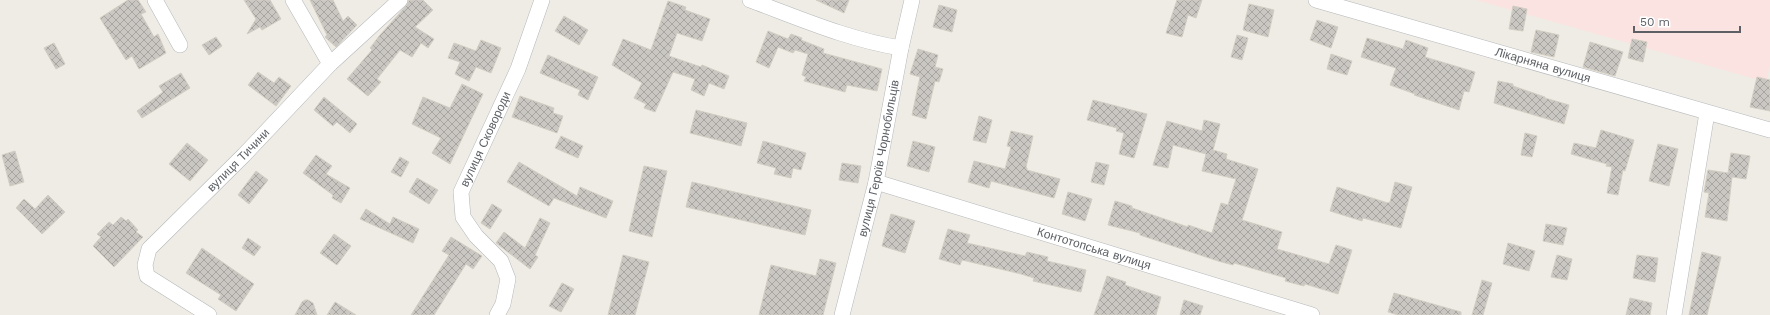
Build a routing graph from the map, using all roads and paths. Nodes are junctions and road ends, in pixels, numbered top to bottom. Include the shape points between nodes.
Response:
1 (155, 0) edge
2 (294, 0) edge
3 (400, 0) edge
4 (542, 0) edge
5 (750, 0) edge
6 (912, 0) edge
7 (1316, 0) edge
8 (180, 45) dead end
9 (901, 48) junction
10 (330, 64) junction
11 (1708, 113) junction
12 (1770, 130) edge
13 (876, 182) junction
14 (209, 315) edge
15 (497, 315) edge
16 (842, 315) edge
17 (1312, 315) edge
18 (1674, 315) edge

1 - 8 street
2 - 10 street
3 - 10 street, вулиця Тичини
4 - 15 street, вулиця Сковороди via 518,69 462,192 463,217 476,236 502,260 508,279 503,304
5 - 9 street via 879,45
6 - 9 street, вулиця Героїв Чорнобильців
7 - 11 street, Лікарняна вулиця
9 - 13 street, вулиця Героїв Чорнобильців
10 - 14 street, вулиця Тичини via 244,155 149,249 145,265 147,276
11 - 12 street, Лікарняна вулиця
11 - 18 street
13 - 16 street, вулиця Героїв Чорнобильців
13 - 17 street, Контотопська вулиця

